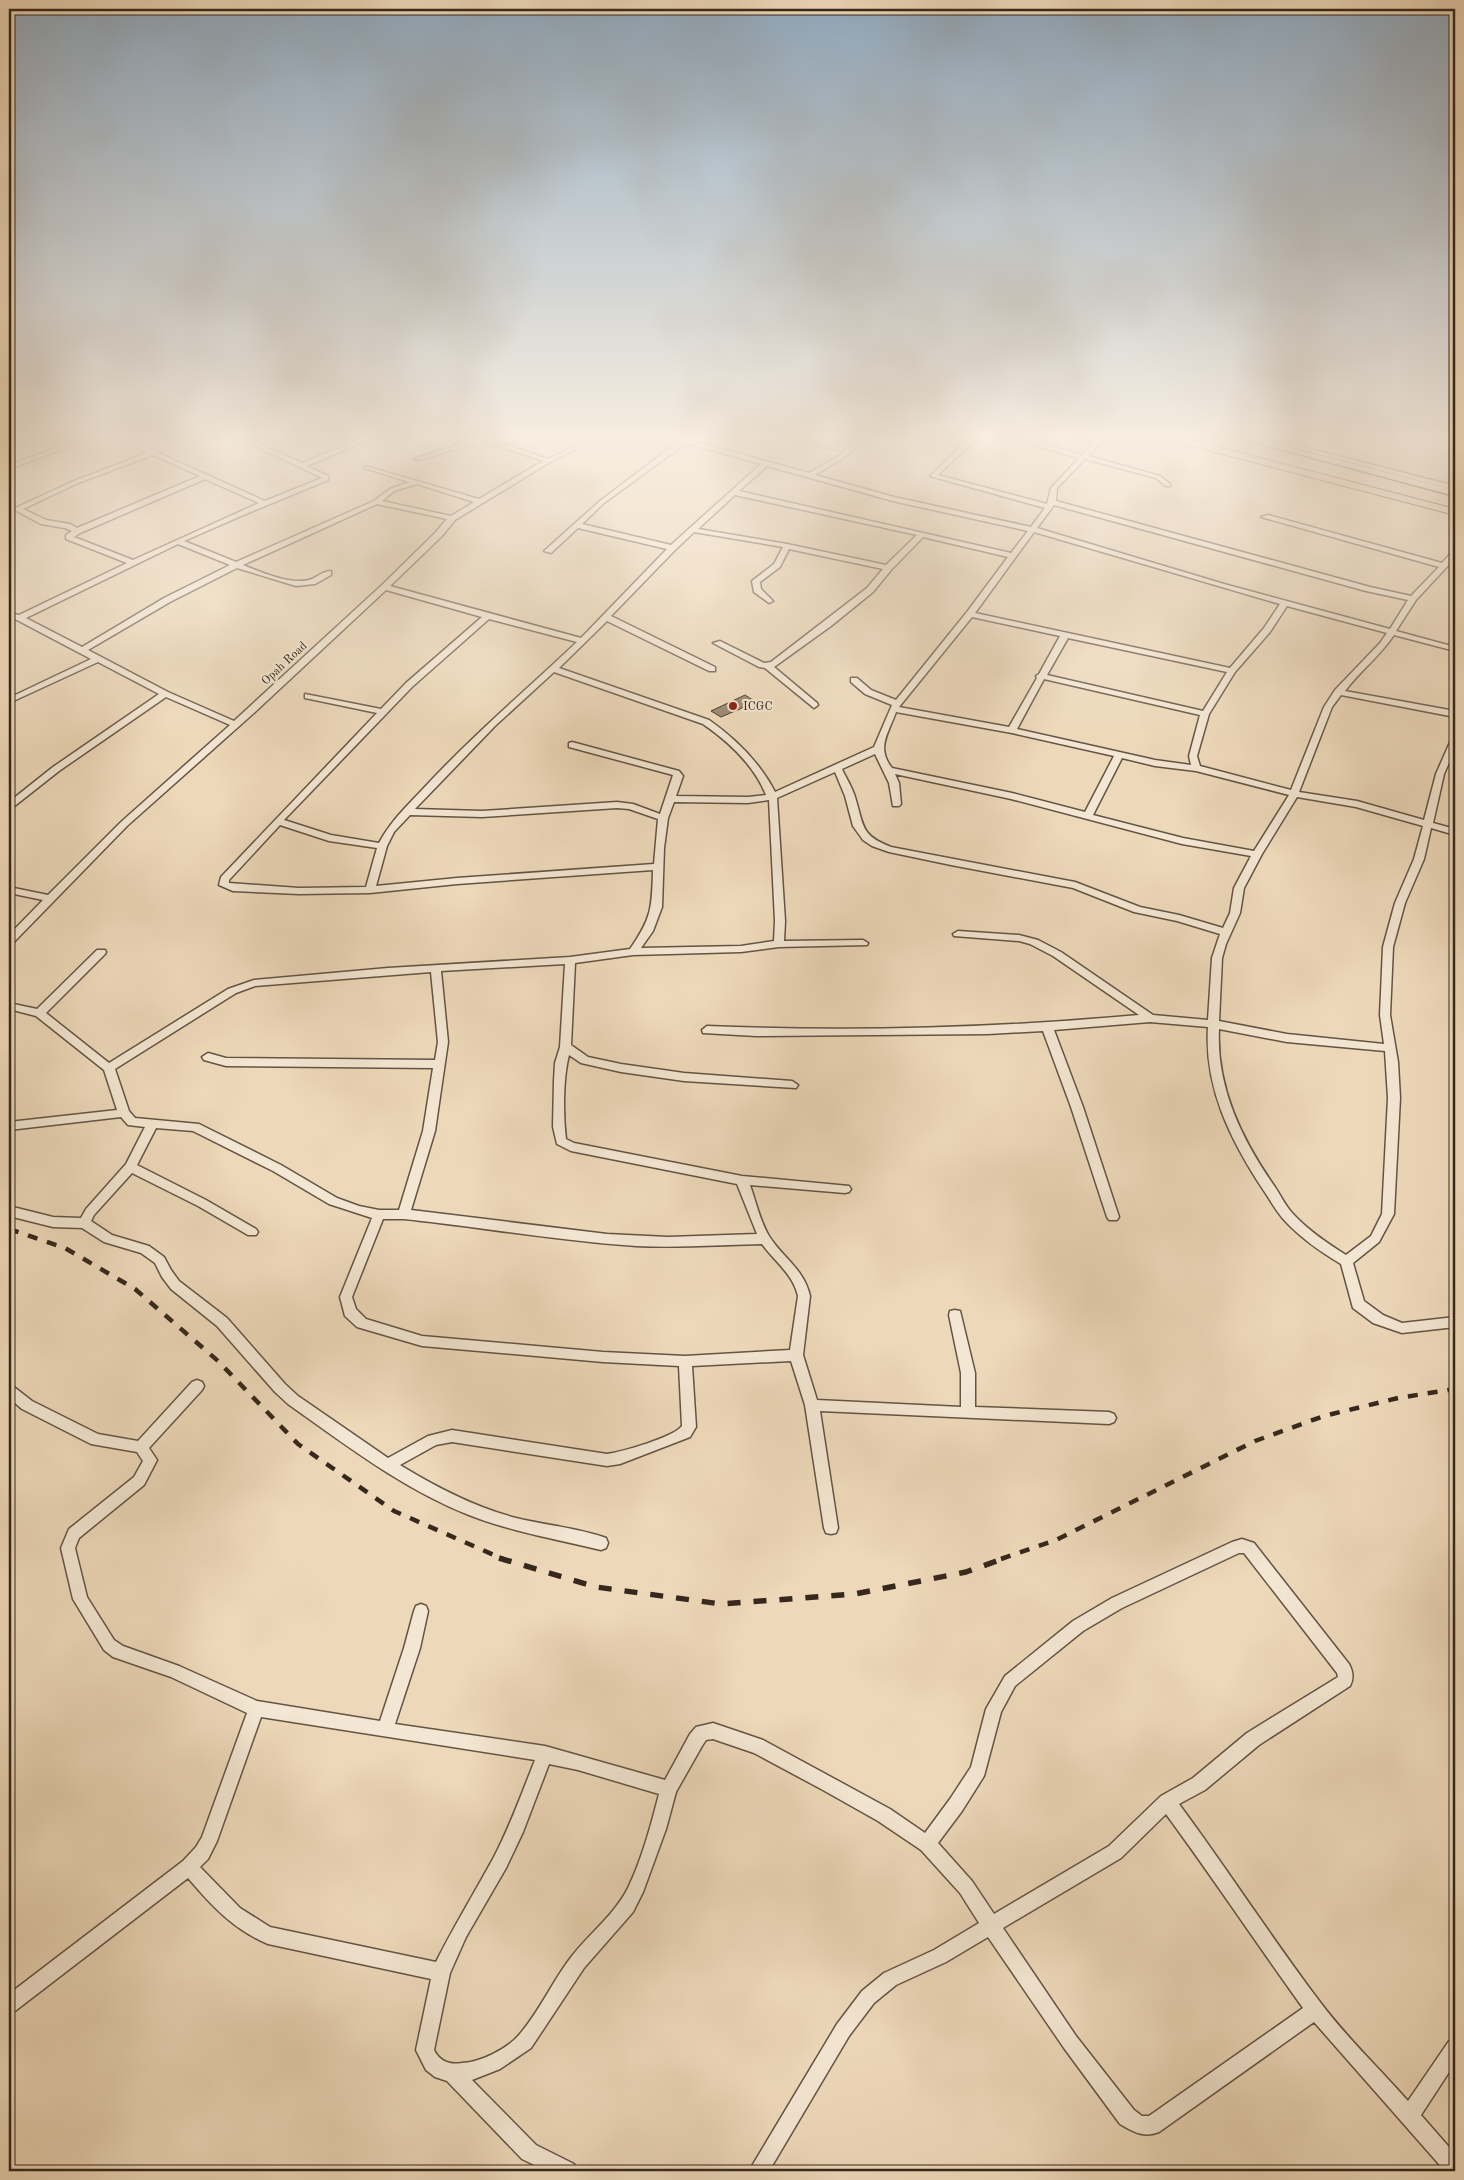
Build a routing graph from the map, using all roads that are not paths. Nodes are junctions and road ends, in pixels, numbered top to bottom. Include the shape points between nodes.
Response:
1 (71, 538) edge
2 (185, 538) edge
3 (297, 538) edge
4 (435, 538) edge
5 (562, 538) edge
6 (629, 538) edge
7 (683, 538) edge
8 (738, 538) edge
9 (918, 538) edge
10 (933, 538) edge
11 (1025, 538) edge
12 (1061, 538) edge
13 (1175, 538) edge
14 (1341, 538) edge
15 (178, 541) junction
16 (787, 546) junction
17 (672, 548) junction
18 (548, 551) dead end
19 (1455, 554) edge
20 (1013, 556) junction
21 (134, 563) junction
22 (236, 565) junction
23 (1444, 566) junction
24 (888, 568) junction
25 (328, 573) dead end
26 (385, 587) junction
27 (1413, 599) junction
28 (769, 601) dead end
29 (1285, 603) junction
30 (970, 614) junction
31 (9, 615) edge
32 (488, 616) junction
33 (606, 617) junction
34 (20, 618) junction
35 (1392, 632) junction
36 (1065, 635) junction
37 (583, 641) junction
38 (717, 644) dead end
39 (1455, 649) edge
40 (80, 650) junction
41 (97, 659) junction
42 (768, 666) junction
43 (553, 669) junction
44 (712, 669) dead end
45 (1232, 671) junction
46 (1040, 676) junction
47 (854, 680) dead end
48 (1338, 692) junction
49 (165, 694) junction
50 (308, 696) dead end
51 (9, 701) edge
52 (814, 705) dead end
53 (895, 707) junction
54 (383, 712) junction
55 (1205, 714) junction
56 (1455, 714) edge
57 (234, 724) junction
58 (1012, 730) junction
59 (1455, 740) edge
60 (572, 745) dead end
61 (878, 749) junction
62 (1119, 756) junction
63 (837, 767) junction
64 (1196, 768) junction
65 (889, 770) junction
66 (1294, 794) junction
67 (772, 797) junction
68 (670, 799) junction
69 (896, 804) dead end
70 (9, 806) edge
71 (406, 812) junction
72 (1088, 816) junction
73 (663, 818) junction
74 (278, 821) junction
75 (1428, 824) junction
76 (1455, 832) edge
77 (382, 846) junction
78 (1257, 854) junction
79 (658, 867) junction
80 (9, 890) edge
81 (370, 890) junction
82 (51, 899) junction
83 (1227, 933) junction
84 (958, 934) dead end
85 (9, 941) edge
86 (863, 943) dead end
87 (779, 944) junction
88 (101, 952) dead end
89 (634, 952) junction
90 (570, 960) junction
91 (436, 968) junction
92 (9, 1006) edge
93 (39, 1013) junction
94 (1150, 1018) junction
95 (1212, 1024) junction
96 (1047, 1027) junction
97 (707, 1030) dead end
98 (565, 1047) junction
99 (1390, 1048) junction
100 (208, 1058) dead end
101 (438, 1064) junction
102 (109, 1068) junction
103 (792, 1085) dead end
104 (124, 1113) junction
105 (152, 1124) junction
106 (9, 1126) edge
107 (130, 1167) junction
108 (742, 1180) junction
109 (845, 1190) dead end
110 (9, 1211) edge
111 (404, 1214) junction
112 (379, 1215) junction
113 (1113, 1217) dead end
114 (84, 1223) junction
115 (252, 1232) dead end
116 (766, 1239) junction
117 (1346, 1261) junction
118 (955, 1315) dead end
119 (1455, 1322) edge
120 (796, 1354) junction
121 (685, 1361) junction
122 (197, 1386) dead end
123 (9, 1391) edge
124 (812, 1405) junction
125 (968, 1413) junction
126 (1109, 1418) dead end
127 (141, 1448) junction
128 (387, 1465) junction
129 (831, 1528) dead end
130 (601, 1543) dead end
131 (421, 1611) dead end
132 (256, 1709) junction
133 (384, 1730) junction
134 (545, 1754) junction
135 (669, 1789) junction
136 (1167, 1802) junction
137 (927, 1844) junction
138 (189, 1867) junction
139 (992, 1925) junction
140 (441, 1972) junction
141 (9, 2005) edge
142 (1314, 2010) junction
143 (1455, 2047) edge
144 (453, 2074) junction
145 (1409, 2116) junction
146 (1455, 2168) edge
147 (567, 2171) edge
148 (758, 2171) edge

1 - 21 street
2 - 15 street
3 - 22 street
4 - 26 street, Opah Road
5 - 18 street
6 - 17 street
7 - 17 street
8 - 16 street
9 - 24 street
10 - 20 street
11 - 20 street
12 - 29 street
13 - 27 street
14 - 23 street
15 - 21 street
15 - 22 street
16 - 24 street
16 - 28 street via 776,565 756,581 757,590
17 - 33 street
19 - 23 street
20 - 30 street
21 - 34 street
22 - 25 street via 296,584 312,582
22 - 40 street
23 - 27 street
24 - 42 street via 870,590
26 - 32 street
26 - 57 street, Opah Road
27 - 35 street
29 - 35 street
29 - 45 street
30 - 36 street
30 - 53 street
31 - 34 street
32 - 37 street
32 - 54 street
33 - 37 street
33 - 44 street
34 - 40 street
35 - 39 street
35 - 48 street
36 - 45 street
36 - 46 street
37 - 43 street
38 - 42 street
40 - 41 street
41 - 49 street
41 - 51 street
42 - 52 street
43 - 67 street via 706,722 757,769
43 - 71 street via 492,724
45 - 55 street
46 - 55 street
46 - 58 street
47 - 53 street
48 - 56 street
48 - 66 street via 1328,707
49 - 57 street
49 - 70 street via 56,769
50 - 54 street
53 - 58 street
53 - 61 street
54 - 74 street
55 - 64 street via 1193,756
57 - 82 street, Opah Road via 124,824
58 - 62 street
59 - 75 street via 1440,774
60 - 68 street via 676,773 678,776
61 - 63 street
61 - 65 street
62 - 64 street
62 - 72 street
63 - 67 street
63 - 83 street via 850,796 858,826 875,844 1076,885 1138,910 1179,918
64 - 66 street
65 - 69 street
65 - 72 street via 961,784
66 - 75 street via 1357,804
66 - 78 street
67 - 68 street via 748,800
67 - 87 street
68 - 73 street
71 - 73 street via 482,814 611,804 630,806
71 - 77 street
72 - 78 street via 1182,841
73 - 79 street
74 - 77 street via 329,838
74 - 81 street via 224,879 224,886 299,891
75 - 76 street
75 - 99 street via 1388,948 1385,1014
77 - 81 street
78 - 83 street via 1239,888 1235,913
79 - 81 street
79 - 89 street via 658,907
80 - 82 street
82 - 85 street, Opah Road
83 - 95 street via 1217,958
84 - 94 street via 1034,942 1057,954
86 - 87 street
87 - 89 street via 741,949
88 - 93 street
89 - 90 street
90 - 91 street
90 - 98 street
91 - 101 street via 443,1042
91 - 102 street via 254,982 242,986
92 - 93 street
93 - 102 street
94 - 95 street
94 - 96 street
95 - 99 street via 1287,1038
95 - 117 street via 1217,1083 1233,1126 1258,1172 1289,1218 1319,1244
96 - 97 street via 823,1032
96 - 113 street
98 - 103 street via 585,1060 621,1068 684,1077
98 - 108 street via 561,1063 561,1141 571,1147
99 - 117 street via 1394,1098 1388,1214 1376,1240
100 - 101 street via 226,1062
101 - 111 street via 429,1131
102 - 104 street
104 - 105 street via 132,1122
104 - 106 street
105 - 107 street
105 - 112 street via 200,1129 333,1201
107 - 114 street
107 - 115 street
108 - 109 street
108 - 116 street
110 - 114 street via 53,1222
111 - 112 street
111 - 116 street via 634,1241
112 - 121 street via 346,1297 350,1312 362,1323 422,1341 603,1358
114 - 128 street via 108,1239 145,1249 160,1260 176,1285 222,1322 287,1394
116 - 120 street via 803,1287
117 - 119 street via 1358,1304 1378,1319 1402,1328
118 - 125 street via 968,1373
120 - 121 street
120 - 124 street
121 - 128 street via 689,1427 685,1433 620,1458 607,1460 452,1436 433,1440
122 - 127 street
123 - 127 street via 96,1440
124 - 125 street
124 - 129 street
125 - 126 street
127 - 132 street via 150,1460 139,1481 74,1534 68,1548 80,1599 109,1645 118,1652 174,1671
128 - 130 street via 414,1481 500,1520
131 - 133 street
132 - 133 street
132 - 138 street via 209,1841
133 - 134 street
134 - 135 street
134 - 140 street via 500,1862
135 - 137 street via 696,1740 702,1733 713,1731 757,1746 797,1767 884,1815
135 - 144 street via 658,1830 631,1899 578,1962 525,2042 500,2061
136 - 137 street via 1198,1784 1253,1739 1345,1681 1344,1669 1249,1548 1237,1547 1117,1603 1078,1626 1010,1681 994,1709 978,1770
136 - 139 street via 1115,1852
136 - 142 street
137 - 139 street via 966,1887
138 - 140 street via 229,1912 248,1926 268,1934
138 - 141 street
139 - 142 street via 1070,2042 1127,2117 1140,2125 1152,2125
139 - 148 street via 940,1956 890,1979 868,1997 843,2030
140 - 144 street via 425,2050 433,2065
142 - 145 street
143 - 145 street
144 - 147 street via 529,2152
145 - 146 street

